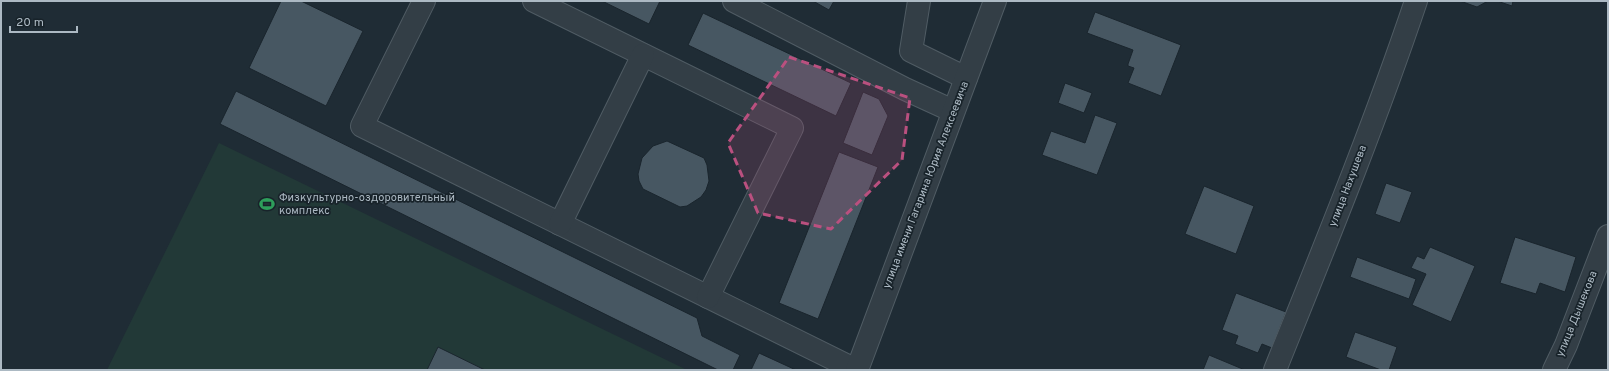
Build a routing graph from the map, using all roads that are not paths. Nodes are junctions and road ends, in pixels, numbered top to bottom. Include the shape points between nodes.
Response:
1 (424, 1) edge
2 (534, 1) edge
3 (734, 1) edge
4 (919, 1) edge
5 (995, 1) edge
6 (1416, 1) edge
7 (643, 55) junction
8 (966, 78) junction
9 (953, 111) junction
10 (560, 224) junction
11 (1608, 236) edge
12 (708, 297) junction
13 (856, 370) edge
14 (1275, 370) edge
15 (1554, 370) edge

1 - 10 street via 362,126
2 - 7 street
3 - 9 street
4 - 8 street via 911,51
5 - 8 street, улица имени Гагарина Юрия Алексеевича
6 - 14 street, улица Нахушева via 1320,259
7 - 10 street
7 - 12 street via 792,128
8 - 9 street, улица имени Гагарина Юрия Алексеевича
9 - 13 street, улица имени Гагарина Юрия Алексеевича
10 - 12 street
11 - 15 street, улица Дышекова
12 - 13 street

